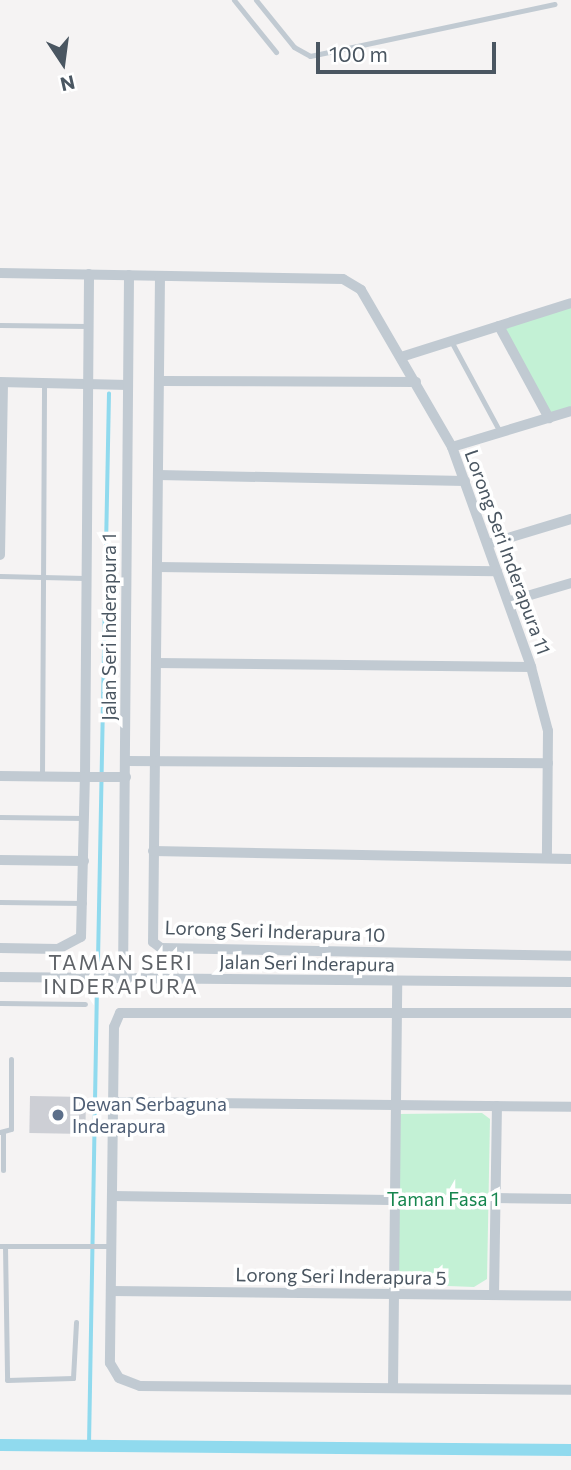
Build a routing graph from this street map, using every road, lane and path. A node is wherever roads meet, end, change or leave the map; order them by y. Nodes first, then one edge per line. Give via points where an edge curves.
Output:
1 (234, 0) edge
2 (256, 0) edge
3 (555, 4) dead end
4 (276, 52) dead end
5 (0, 273) edge
6 (89, 274) junction
7 (129, 275) junction
8 (160, 276) junction
9 (571, 303) edge
10 (0, 326) edge
11 (88, 326) junction
12 (499, 326) junction
13 (451, 341) junction
14 (401, 357) junction
15 (160, 381) junction
16 (416, 382) junction
17 (1, 383) edge
18 (44, 383) junction
19 (88, 384) junction
20 (128, 385) junction
21 (571, 411) edge
22 (549, 418) junction
23 (500, 432) junction
24 (452, 447) junction
25 (159, 475) junction
26 (464, 481) junction
27 (571, 519) edge
28 (488, 544) junction
29 (0, 555) edge
30 (157, 568) junction
31 (498, 571) junction
32 (0, 576) edge
33 (43, 577) junction
34 (85, 578) junction
35 (571, 583) edge
36 (510, 601) junction
37 (156, 663) junction
38 (531, 667) junction
39 (126, 761) junction
40 (155, 761) junction
41 (548, 763) junction
42 (0, 775) edge
43 (42, 776) junction
44 (90, 777) junction
45 (126, 777) junction
46 (0, 817) edge
47 (85, 818) junction
48 (153, 851) junction
49 (547, 858) junction
50 (571, 859) edge
51 (0, 860) edge
52 (84, 861) junction
53 (0, 902) edge
54 (84, 903) junction
55 (0, 948) edge
56 (571, 956) edge
57 (0, 977) edge
58 (123, 979) junction
59 (397, 982) junction
60 (571, 982) edge
61 (0, 1003) edge
62 (85, 1004) dead end
63 (397, 1011) junction
64 (571, 1013) edge
65 (11, 1059) dead end
66 (113, 1102) junction
67 (393, 1103) junction
68 (497, 1106) junction
69 (571, 1107) edge
70 (1, 1133) edge
71 (3, 1170) dead end
72 (112, 1196) junction
73 (495, 1198) junction
74 (571, 1199) edge
75 (390, 1200) junction
76 (3, 1246) edge
77 (108, 1246) junction
78 (111, 1291) junction
79 (392, 1295) junction
80 (494, 1295) junction
81 (571, 1296) edge
82 (76, 1322) dead end
83 (393, 1388) junction
84 (571, 1390) edge

1 - 4 lane
2 - 3 lane via 294,47 310,56
5 - 6 street
6 - 7 street
6 - 11 street
7 - 8 street
7 - 20 street, Jalan Seri Inderapura 1
8 - 14 street, Lorong Seri Inderapura 11 via 354,283
8 - 15 street, Lorong Seri Inderapura 10
9 - 12 street
10 - 11 lane
11 - 19 street
12 - 13 street
12 - 22 street
13 - 14 street
13 - 23 lane
14 - 16 street, Lorong Seri Inderapura 11
15 - 16 street
15 - 25 street, Lorong Seri Inderapura 10
16 - 24 street, Lorong Seri Inderapura 11
17 - 18 street
17 - 29 street
18 - 19 street
18 - 33 lane
19 - 20 street
19 - 34 street
20 - 39 street, Jalan Seri Inderapura 1
21 - 22 street
22 - 23 street
23 - 24 street
24 - 26 street, Lorong Seri Inderapura 11
25 - 26 street
25 - 30 street, Lorong Seri Inderapura 10
26 - 28 street, Lorong Seri Inderapura 11
27 - 28 street
28 - 31 street, Lorong Seri Inderapura 11
30 - 31 street
30 - 37 street, Lorong Seri Inderapura 10
31 - 36 street, Lorong Seri Inderapura 11
32 - 33 lane
33 - 34 lane
33 - 43 lane
34 - 44 street
35 - 36 street
36 - 38 street, Lorong Seri Inderapura 11
37 - 38 street
37 - 40 street, Lorong Seri Inderapura 10
38 - 41 street, Lorong Seri Inderapura 11 via 546,717
39 - 40 street
39 - 45 street, Jalan Seri Inderapura 1
40 - 41 street
40 - 48 street, Lorong Seri Inderapura 10
41 - 49 street, Lorong Seri Inderapura 11
42 - 43 street
43 - 44 street
44 - 45 street
44 - 47 street
45 - 58 street, Jalan Seri Inderapura 1
46 - 47 lane
47 - 52 street
48 - 49 street
48 - 56 street, Lorong Seri Inderapura 10 via 152,938 161,948
49 - 50 street
51 - 52 street
52 - 54 street
53 - 54 lane
54 - 55 street via 81,937 67,947
57 - 58 street, Jalan Seri Inderapura
58 - 59 street, Jalan Seri Inderapura
59 - 60 street, Jalan Seri Inderapura
59 - 63 street
61 - 62 lane
63 - 64 street
63 - 66 street via 127,1010 114,1027
63 - 67 street
65 - 70 lane via 11,1129
66 - 67 street
66 - 72 street
67 - 68 street
67 - 75 street
68 - 69 street
68 - 73 street
70 - 71 lane
72 - 75 street
72 - 77 street
73 - 74 street
73 - 80 street
75 - 79 street
76 - 77 lane
76 - 82 lane via 7,1380 73,1378
77 - 78 street
78 - 79 street, Lorong Seri Inderapura 5
78 - 83 street via 110,1363 119,1378 140,1386
79 - 80 street, Lorong Seri Inderapura 5
79 - 83 street
80 - 81 street, Lorong Seri Inderapura 5
83 - 84 street

